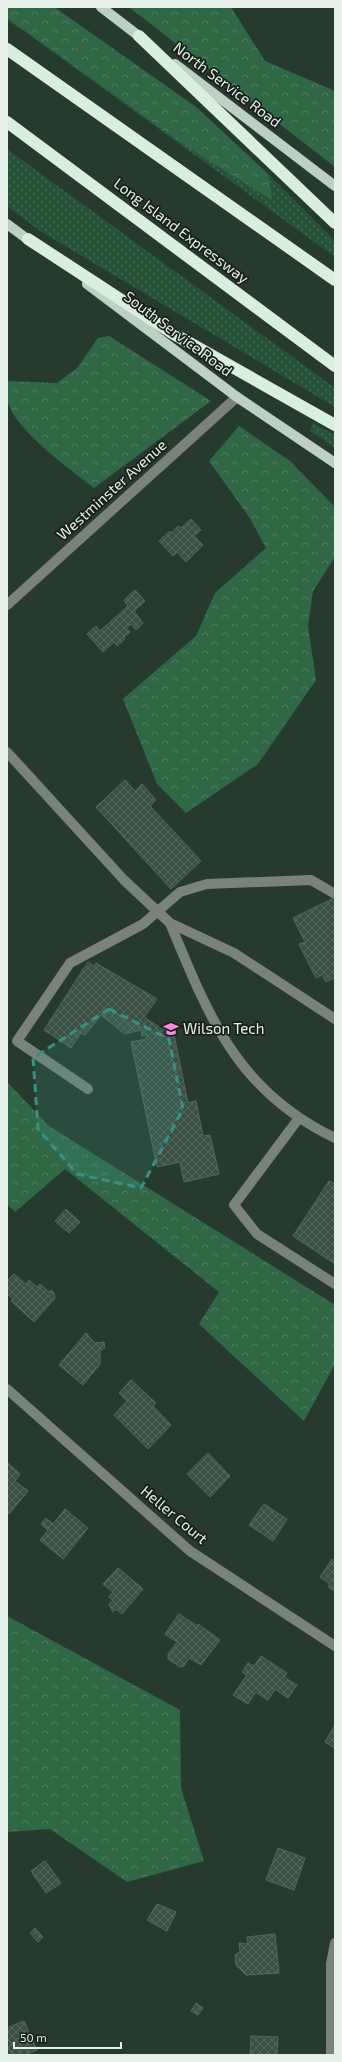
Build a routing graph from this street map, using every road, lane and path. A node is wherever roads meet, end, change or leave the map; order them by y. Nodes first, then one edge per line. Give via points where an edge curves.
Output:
1 (101, 7) edge
2 (139, 36) junction
3 (7, 49) edge
4 (7, 122) edge
5 (335, 186) edge
6 (335, 223) edge
7 (7, 224) edge
8 (28, 239) junction
9 (335, 280) edge
10 (335, 366) edge
11 (237, 397) junction
12 (335, 425) edge
13 (335, 462) edge
14 (9, 600) edge
15 (7, 752) edge
16 (335, 894) edge
17 (157, 910) junction
18 (170, 923) junction
19 (335, 1019) edge
20 (88, 1089) dead end
21 (300, 1118) junction
22 (335, 1138) edge
23 (335, 1284) edge
24 (7, 1389) edge
25 (335, 1646) edge
26 (335, 1944) edge
27 (331, 2055) edge

1 - 2 main road, North Service Road
2 - 5 main road, North Service Road
2 - 6 highway
3 - 9 highway
4 - 10 highway, Long Island Expressway
7 - 8 main road, South Service Road
8 - 11 main road, South Service Road
8 - 12 highway via 172,333
11 - 13 main road, South Service Road
11 - 14 street, Westminster Avenue
15 - 17 street via 124,880
16 - 17 street via 311,880 208,884 180,892
17 - 18 street
17 - 20 street via 143,924 70,963 17,1041
18 - 19 street via 234,953
18 - 21 street via 202,1000 230,1050 247,1072 278,1103
21 - 22 street
21 - 23 street via 234,1205 257,1234
24 - 25 street, Heller Court via 190,1551
26 - 27 street via 331,1964

